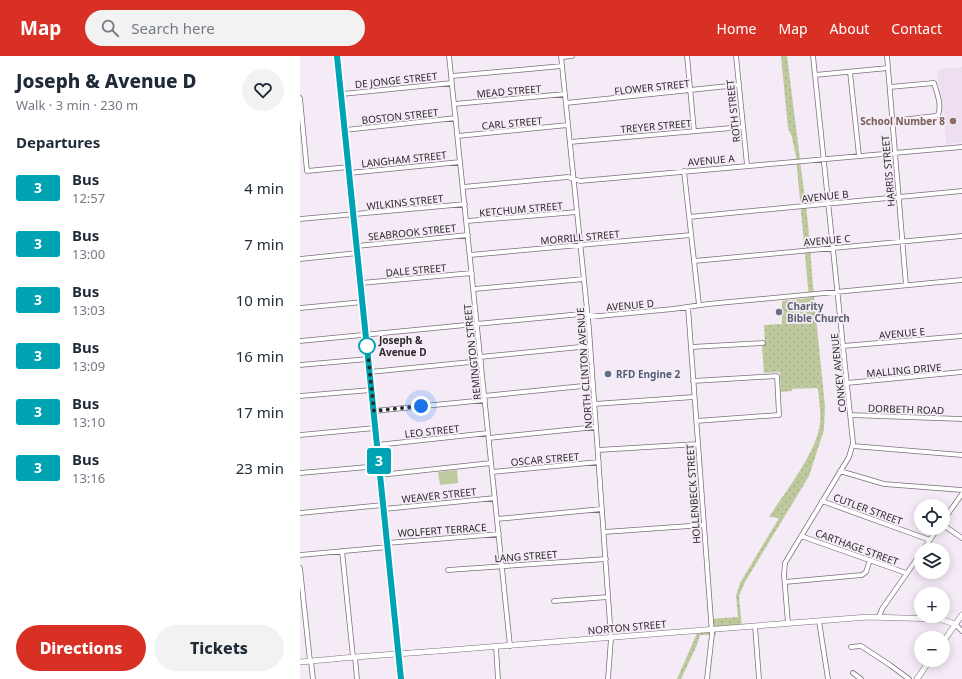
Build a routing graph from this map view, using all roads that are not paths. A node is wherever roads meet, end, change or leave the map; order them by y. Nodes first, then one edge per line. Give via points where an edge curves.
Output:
1 (337, 56) edge
2 (449, 56) edge
3 (562, 56) edge
4 (572, 56) edge
5 (687, 56) edge
6 (736, 56) edge
7 (812, 56) edge
8 (887, 56) edge
9 (562, 66) junction
10 (888, 68) junction
11 (850, 72) junction
12 (814, 75) junction
13 (452, 76) junction
14 (452, 83) junction
15 (738, 85) junction
16 (890, 87) junction
17 (690, 91) junction
18 (342, 94) junction
19 (565, 94) junction
20 (300, 98) edge
21 (566, 103) junction
22 (454, 104) junction
23 (456, 118) junction
24 (892, 120) junction
25 (568, 125) junction
26 (743, 127) junction
27 (345, 130) junction
28 (694, 131) junction
29 (458, 136) junction
30 (570, 142) junction
31 (962, 147) edge
32 (895, 153) junction
33 (859, 156) junction
34 (823, 159) junction
35 (460, 162) junction
36 (747, 165) junction
37 (349, 170) junction
38 (684, 171) junction
39 (574, 179) junction
40 (463, 187) junction
41 (962, 191) edge
42 (898, 197) junction
43 (465, 204) junction
44 (828, 204) junction
45 (577, 212) junction
46 (354, 215) junction
47 (689, 217) junction
48 (300, 219) edge
49 (466, 221) junction
50 (468, 235) junction
51 (691, 235) junction
52 (962, 236) edge
53 (902, 241) junction
54 (581, 245) junction
55 (357, 246) junction
56 (833, 248) junction
57 (358, 254) junction
58 (470, 255) junction
59 (300, 258) edge
60 (694, 261) junction
61 (472, 273) junction
62 (584, 279) junction
63 (962, 280) edge
64 (361, 283) junction
65 (906, 285) junction
66 (474, 289) junction
67 (837, 291) junction
68 (363, 302) junction
69 (699, 305) junction
70 (688, 307) junction
71 (300, 308) edge
72 (588, 315) junction
73 (477, 325) junction
74 (366, 335) junction
75 (962, 336) edge
76 (300, 341) edge
77 (763, 343) dead end
78 (590, 346) junction
79 (843, 346) junction
80 (691, 347) junction
81 (368, 359) junction
82 (481, 359) junction
83 (300, 365) edge
84 (370, 372) junction
85 (962, 372) edge
86 (693, 381) junction
87 (847, 383) junction
88 (593, 385) junction
89 (372, 390) junction
90 (300, 396) edge
91 (694, 397) junction
92 (485, 398) junction
93 (594, 404) junction
94 (374, 411) junction
95 (850, 415) junction
96 (962, 419) edge
97 (696, 421) junction
98 (596, 427) junction
99 (375, 428) junction
100 (300, 435) edge
101 (489, 435) junction
102 (698, 444) junction
103 (377, 445) junction
104 (853, 446) junction
105 (598, 450) junction
106 (962, 455) edge
107 (599, 462) junction
108 (492, 463) junction
109 (379, 466) junction
110 (840, 471) junction
111 (492, 472) junction
112 (300, 473) edge
113 (380, 474) junction
114 (962, 490) edge
115 (962, 494) edge
116 (495, 498) junction
117 (822, 501) junction
118 (384, 507) junction
119 (602, 509) junction
120 (950, 511) edge
121 (300, 513) edge
122 (497, 519) junction
123 (704, 525) junction
124 (950, 530) edge
125 (604, 532) junction
126 (499, 534) junction
127 (933, 535) edge
128 (801, 536) junction
129 (962, 538) edge
130 (930, 540) junction
131 (928, 543) edge
132 (387, 545) junction
133 (342, 551) junction
134 (300, 555) edge
135 (606, 558) junction
136 (870, 560) junction
137 (914, 562) edge
138 (502, 566) junction
139 (300, 568) edge
140 (448, 570) dead end
141 (906, 573) junction
142 (785, 582) junction
143 (608, 597) junction
144 (554, 601) dead end
145 (962, 615) edge
146 (879, 616) junction
147 (819, 621) junction
148 (788, 623) junction
149 (955, 624) junction
150 (754, 626) junction
151 (711, 630) junction
152 (962, 631) edge
153 (950, 632) edge
154 (611, 638) junction
155 (510, 646) junction
156 (496, 647) junction
157 (851, 647) dead end
158 (398, 654) junction
159 (354, 657) junction
160 (311, 661) junction
161 (300, 662) edge
162 (925, 667) edge
163 (853, 674) dead end
164 (313, 679) edge
165 (357, 679) edge
166 (401, 679) edge
167 (498, 679) edge
168 (608, 679) edge
169 (707, 679) edge
170 (759, 679) edge
171 (828, 679) edge
172 (861, 679) edge
173 (909, 679) edge
174 (917, 679) edge

1 - 18 main road
2 - 13 street, REMINGTON STREET
3 - 4 street
3 - 9 street, NORTH CLINTON AVENUE
5 - 17 street
6 - 15 street, ROTH STREET
7 - 12 street, CONKEY AVENUE
8 - 10 street, HARRIS STREET
9 - 13 street
9 - 19 street, NORTH CLINTON AVENUE
10 - 11 street
10 - 16 street, HARRIS STREET
11 - 12 street
11 - 33 street
12 - 34 street, CONKEY AVENUE
13 - 14 street, REMINGTON STREET
14 - 18 street, DE JONGE STREET
14 - 22 street, REMINGTON STREET
15 - 17 street, FLOWER STREET
15 - 26 street, ROTH STREET
16 - 24 street, HARRIS STREET
16 - 24 street via 934,83 940,112 937,116
17 - 21 street, FLOWER STREET
17 - 28 street
18 - 27 main road
19 - 21 street, NORTH CLINTON AVENUE
19 - 22 street, MEAD STREET
20 - 37 street, LANGHAM STREET via 307,171
21 - 25 street, NORTH CLINTON AVENUE
22 - 23 street, REMINGTON STREET
23 - 27 street, BOSTON STREET
23 - 29 street, REMINGTON STREET
24 - 32 street, HARRIS STREET
25 - 29 street, CARL STREET
25 - 30 street, NORTH CLINTON AVENUE
26 - 28 street, TREYER STREET
26 - 36 street, ROTH STREET
27 - 37 main road
28 - 30 street, TREYER STREET
29 - 35 street, REMINGTON STREET
30 - 39 street, NORTH CLINTON AVENUE
31 - 32 street, AVENUE A
32 - 33 street, AVENUE A
32 - 42 street, HARRIS STREET
33 - 34 street, AVENUE A
34 - 36 street, AVENUE A
34 - 44 street, CONKEY AVENUE
35 - 37 street, LANGHAM STREET
35 - 40 street, REMINGTON STREET
36 - 38 street, AVENUE A
37 - 46 main road
38 - 39 street, AVENUE A
38 - 47 street
39 - 40 street, AVENUE A
39 - 45 street, NORTH CLINTON AVENUE
40 - 43 street, REMINGTON STREET
41 - 42 street, AVENUE B
42 - 44 street, AVENUE B
42 - 53 street, HARRIS STREET
43 - 46 street, WILKINS STREET
43 - 49 street, REMINGTON STREET
44 - 47 street, AVENUE B
44 - 56 street, CONKEY AVENUE
45 - 49 street, KETCHUM STREET
45 - 54 street, NORTH CLINTON AVENUE
46 - 48 street, WILKINS STREET
46 - 55 main road
47 - 51 street
49 - 50 street, REMINGTON STREET
50 - 55 street, SEABROOK STREET
50 - 58 street, REMINGTON STREET
51 - 54 street, MORRILL STREET
51 - 60 street
52 - 53 street, AVENUE C
53 - 56 street, AVENUE C
53 - 65 street, HARRIS STREET
54 - 58 street, MORRILL STREET
54 - 62 street, NORTH CLINTON AVENUE
55 - 57 main road
56 - 60 street, AVENUE C
56 - 67 street, CONKEY AVENUE
57 - 59 street
57 - 64 main road
58 - 61 street, REMINGTON STREET
60 - 69 street
61 - 64 street, DALE STREET
61 - 66 street, REMINGTON STREET
62 - 66 street
62 - 72 street, NORTH CLINTON AVENUE
63 - 65 street, AVENUE D
64 - 68 main road
65 - 67 street, AVENUE D
66 - 73 street, REMINGTON STREET
67 - 69 street, AVENUE D
67 - 79 street, CONKEY AVENUE
68 - 71 street
68 - 74 main road
69 - 70 street, AVENUE D
70 - 72 street, AVENUE D
70 - 80 street, HOLLENBECK STREET
72 - 73 street, AVENUE D
72 - 78 street, NORTH CLINTON AVENUE
73 - 74 street, AVENUE D
73 - 82 street, REMINGTON STREET
74 - 76 street, AVENUE D
74 - 81 main road
75 - 79 street, AVENUE E
77 - 80 street
78 - 82 street
78 - 88 street, NORTH CLINTON AVENUE
79 - 87 street, CONKEY AVENUE
80 - 86 street, HOLLENBECK STREET
81 - 83 street
81 - 84 main road
82 - 84 street
82 - 92 street, REMINGTON STREET
84 - 89 main road
85 - 87 street, MALLING DRIVE
86 - 91 street, HOLLENBECK STREET
86 - 97 street via 777,376 779,415
87 - 95 street, CONKEY AVENUE
88 - 92 street
88 - 93 street, NORTH CLINTON AVENUE
89 - 90 street
89 - 94 main road
91 - 93 street
91 - 97 street, HOLLENBECK STREET
92 - 94 street
92 - 101 street, REMINGTON STREET
93 - 98 street, NORTH CLINTON AVENUE
94 - 99 main road
95 - 96 street, DORBETH ROAD
95 - 104 street, CONKEY AVENUE
97 - 102 street, HOLLENBECK STREET
98 - 101 street, LEO STREET
98 - 105 street, NORTH CLINTON AVENUE
99 - 100 street
99 - 103 main road
101 - 103 street, LEO STREET
101 - 108 street, REMINGTON STREET
102 - 105 street
102 - 123 street, HOLLENBECK STREET
103 - 109 main road
104 - 106 street
104 - 110 street
105 - 107 street, NORTH CLINTON AVENUE
107 - 111 street, OSCAR STREET
107 - 119 street, NORTH CLINTON AVENUE
108 - 111 street, REMINGTON STREET
108 - 113 street
109 - 112 street
109 - 113 main road
110 - 114 street via 884,484
110 - 117 street
111 - 116 street, REMINGTON STREET
113 - 118 main road
115 - 120 street
116 - 118 street, WEAVER STREET
116 - 122 street, REMINGTON STREET
117 - 128 street
117 - 130 street, CUTLER STREET
118 - 121 street, WEAVER STREET
118 - 132 main road
119 - 122 street
119 - 125 street, NORTH CLINTON AVENUE
122 - 126 street, REMINGTON STREET
123 - 125 street
123 - 151 street, HOLLENBECK STREET
124 - 129 street
125 - 135 street, NORTH CLINTON AVENUE
126 - 132 street, WOLFERT TERRACE
126 - 138 street, REMINGTON STREET
127 - 130 street
128 - 136 street, CARTHAGE STREET
128 - 142 street via 786,561
130 - 131 street
132 - 133 street, WOLFERT TERRACE
132 - 158 main road
133 - 134 street, WOLFERT TERRACE
133 - 159 street
135 - 138 street, LANG STREET
135 - 143 street, NORTH CLINTON AVENUE
136 - 141 street, CARTHAGE STREET
136 - 142 street via 862,575
137 - 141 street
138 - 140 street, LANG STREET
138 - 155 street, REMINGTON STREET
139 - 160 street
141 - 146 street
142 - 148 street
143 - 144 street
143 - 154 street, NORTH CLINTON AVENUE
145 - 149 main road
146 - 147 main road, NORTON STREET
146 - 149 main road, NORTON STREET via 939,619
147 - 148 main road, NORTON STREET
147 - 171 street
148 - 150 main road, NORTON STREET
149 - 152 street
149 - 153 main road
150 - 151 main road, NORTON STREET
150 - 170 street
151 - 154 main road, NORTON STREET
151 - 169 street, HOLLENBECK STREET
154 - 155 main road, NORTON STREET
154 - 168 street, NORTH CLINTON AVENUE
155 - 156 main road, NORTON STREET
156 - 158 main road, NORTON STREET
156 - 167 street
157 - 173 street via 861,646
158 - 159 main road, NORTON STREET
158 - 166 main road
159 - 160 main road, NORTON STREET
159 - 165 street
160 - 161 main road, NORTON STREET
160 - 164 street
162 - 174 main road
163 - 172 street

